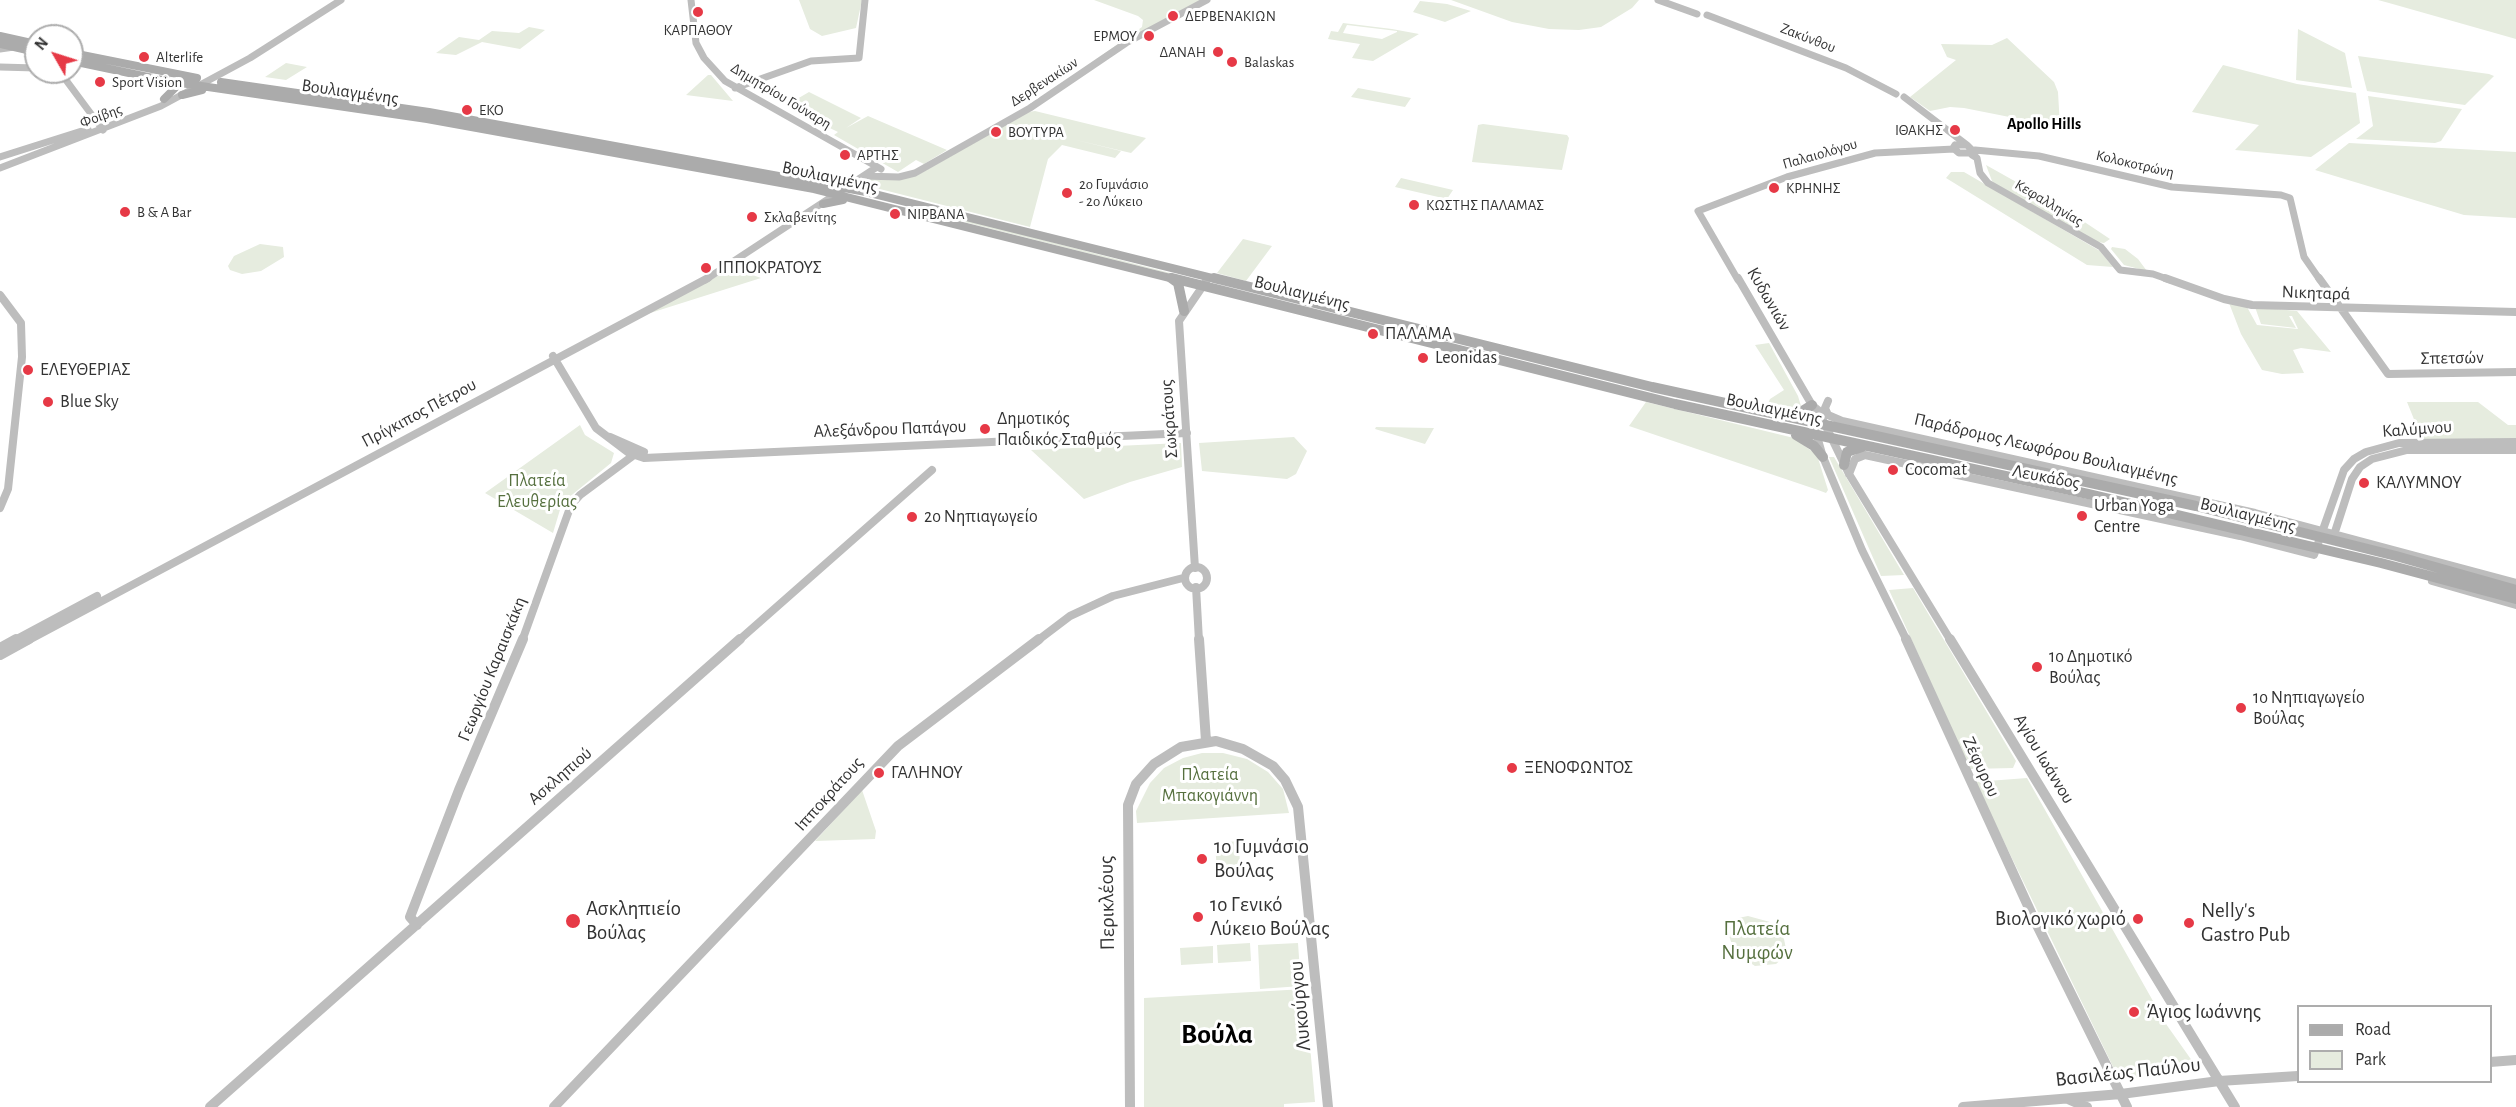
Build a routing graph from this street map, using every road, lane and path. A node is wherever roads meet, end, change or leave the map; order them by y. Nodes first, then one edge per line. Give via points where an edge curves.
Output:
1 (341, 0) edge
2 (691, 0) edge
3 (865, 0) edge
4 (1207, 0) edge
5 (1658, 0) edge
6 (1666, 0) edge
7 (1702, 14) junction
8 (0, 36) edge
9 (24, 41) edge
10 (0, 44) edge
11 (14, 47) junction
12 (0, 49) edge
13 (24, 49) edge
14 (84, 55) edge
15 (831, 60) junction
16 (84, 64) edge
17 (0, 67) edge
18 (24, 68) edge
19 (167, 81) junction
20 (199, 82) junction
21 (69, 84) edge
22 (214, 88) junction
23 (735, 88) junction
24 (746, 93) junction
25 (182, 94) junction
26 (1899, 96) junction
27 (164, 99) junction
28 (102, 128) junction
29 (1967, 145) junction
30 (1956, 147) junction
31 (1973, 152) junction
32 (695, 154) dead end
33 (0, 157) edge
34 (874, 165) junction
35 (740, 167) junction
36 (0, 168) edge
37 (893, 176) junction
38 (860, 178) junction
39 (837, 190) junction
40 (866, 192) junction
41 (857, 200) junction
42 (823, 204) junction
43 (1698, 211) joint
44 (2120, 270) joint
45 (1168, 277) junction
46 (1206, 282) junction
47 (0, 295) edge
48 (2342, 309) junction
49 (1184, 311) junction
50 (2516, 312) edge
51 (553, 357) junction
52 (2516, 372) edge
53 (1828, 400) dead end
54 (1812, 405) junction
55 (1762, 413) junction
56 (1815, 424) junction
57 (1771, 426) junction
58 (1826, 427) junction
59 (1186, 434) junction
60 (1818, 436) junction
61 (610, 437) junction
62 (1835, 439) junction
63 (2516, 442) edge
64 (620, 447) junction
65 (1853, 448) junction
66 (1883, 450) junction
67 (2516, 450) edge
68 (637, 453) junction
69 (1865, 455) junction
70 (1823, 457) junction
71 (615, 469) junction
72 (932, 470) dead end
73 (1847, 470) junction
74 (2056, 481) junction
75 (2087, 488) junction
76 (0, 508) edge
77 (2328, 536) junction
78 (2315, 548) junction
79 (2381, 563) junction
80 (1195, 568) junction
81 (1183, 578) junction
82 (2516, 583) edge
83 (1196, 587) junction
84 (2516, 590) edge
85 (2516, 599) edge
86 (2516, 605) edge
87 (0, 648) edge
88 (0, 655) edge
89 (1206, 741) junction
90 (417, 925) junction
91 (2516, 1060) edge
92 (2492, 1062) edge
93 (2297, 1076) edge
94 (2219, 1081) junction
95 (2121, 1094) junction
96 (2068, 1099) junction
97 (210, 1107) edge
98 (554, 1107) edge
99 (1130, 1107) edge
100 (1328, 1107) edge
101 (1963, 1107) edge
102 (2087, 1107) edge
103 (2127, 1107) edge
104 (2235, 1107) edge

1 - 20 street
2 - 23 street, Δημητρίου Γούναρη via 696,43 714,70
3 - 15 street via 859,58
4 - 37 street, Δερβενακίων via 1126,43 1011,120 915,174
5 - 7 street, Ζακύνθου
6 - 7 street, Ζακύνθου
7 - 26 street, Ζακύνθου via 1839,67
8 - 9 main road
10 - 11 main road
11 - 12 street
11 - 13 main road
14 - 20 main road, Βουλιαγμένης
15 - 23 street via 811,61
15 - 24 street
16 - 19 main road, Βουλιαγμένης
17 - 18 street
19 - 20 main road, Βουλιαγμένης
19 - 27 main road via 175,88
20 - 22 main road, Βουλιαγμένης
20 - 25 street, Φοίβης
20 - 27 street
20 - 35 main road, Βουλιαγμένης via 477,118
21 - 28 street
22 - 25 main road
22 - 39 main road, Βουλιαγμένης via 427,119
23 - 24 street, Δημητρίου Γούναρη
24 - 34 street, Δημητρίου Γούναρη
25 - 28 street, Φοίβης via 148,112
26 - 29 street, Ζακύνθου via 1931,115
26 - 30 street, Ζακύνθου via 1952,135
27 - 28 street
28 - 33 street
28 - 36 street, Φοίβης
29 - 30 street
29 - 31 street, Ζακύνθου
30 - 31 street via 1962,155
30 - 43 street, Παλαιολόγου via 1875,153 1787,177
31 - 44 street, Κεφαλληνίας via 1988,183 2101,247
31 - 48 street, Κολοκοτρώνη via 2039,156 2172,187 2290,198 2300,248
32 - 35 main road
34 - 37 street
34 - 38 street
34 - 39 street
35 - 39 main road, Βουλιαγμένης
37 - 38 street, Δερβενακίων
38 - 39 street
38 - 40 main road via 858,184
39 - 40 main road, Βουλιαγμένης
39 - 41 main road, Βουλιαγμένης
39 - 42 street, Πρίγκιπος Πέτρου
39 - 51 street, Πρίγκιπος Πέτρου via 722,265
40 - 46 main road, Βουλιαγμένης
41 - 42 main road
41 - 45 main road, Βουλιαγμένης
42 - 51 street, Πρίγκιπος Πέτρου via 718,273
43 - 54 street, Κυδωνιών
44 - 48 street, Νικηταρά via 2153,274 2252,305
45 - 46 main road, Βουλιαγμένης
45 - 49 main road via 1178,283
46 - 49 street, Σωκράτους
46 - 55 main road, Βουλιαγμένης
46 - 57 main road, Βουλιαγμένης via 1592,384
47 - 76 street via 21,323 22,357 8,489
48 - 50 street, Νικηταρά
48 - 52 street, Σπετσών via 2388,374
49 - 59 street, Σωκράτους via 1179,321
51 - 61 street via 593,425
51 - 87 street, Πρίγκιπος Πέτρου
51 - 88 street, Πρίγκιπος Πέτρου
53 - 77 street, Παράδρομος Λεωφόρου Βουλιαγμένης via 1828,415 1842,421 2092,476
54 - 55 main road via 1796,415
54 - 56 street, Κυδωνιών
54 - 58 street, Κυδωνιών
55 - 56 main road, Βουλιαγμένης
56 - 58 main road, Βουλιαγμένης
56 - 60 street, Κυδωνιών
57 - 60 main road, Βουλιαγμένης
57 - 70 main road via 1804,439
58 - 62 street, Αγίου Ιωάννου
58 - 74 main road, Βουλιαγμένης
59 - 68 street, Αλεξάνδρου Παπάγου via 651,458
59 - 80 street, Σωκράτους
60 - 62 main road, Βουλιαγμένης
60 - 70 street, Ζέφυρου
61 - 64 street
61 - 68 street via 622,440
62 - 65 street, Λευκάδος
62 - 66 main road, Βουλιαγμένης
62 - 73 street, Αγίου Ιωάννου
63 - 77 street, Καλύμνου via 2399,443 2368,451 2344,470
64 - 68 street
64 - 71 street via 622,453
65 - 66 main road
65 - 69 street, Λευκάδος
65 - 73 main road via 1847,452
66 - 74 main road, Βουλιαγμένης
67 - 77 street, Καλύμνου via 2407,450 2372,459 2360,466 2352,479
68 - 71 street, Γεωργίου Καραισκάκη
69 - 73 street via 1855,459
69 - 78 street, Λευκάδος via 2314,555
70 - 95 street, Ζέφυρου via 1971,784
71 - 90 street, Γεωργίου Καραισκάκη via 571,505 518,655 459,790 410,917
72 - 90 street, Ασκληπιού
73 - 94 street, Αγίου Ιωάννου
74 - 75 main road, Βουλιαγμένης
75 - 77 main road, Βουλιαγμένης
75 - 78 main road, Βουλιαγμένης
77 - 78 street
77 - 82 street, Παράδρομος Λεωφόρου Βουλιαγμένης
77 - 84 main road, Βουλιαγμένης
78 - 79 main road, Βουλιαγμένης
79 - 85 main road, Βουλιαγμένης
79 - 86 street
80 - 81 street via 1185,572
80 - 83 street, Σωκράτους via 1209,576 1206,584
81 - 83 street via 1185,584
81 - 98 street, Ιπποκράτους via 1113,596 1070,616 898,746
83 - 89 street, Σωκράτους
89 - 99 street, Περικλέους via 1181,747 1154,764 1136,784 1128,805
89 - 100 street, Λυκούργου via 1237,746 1266,760 1285,780 1298,807
90 - 97 street, Ασκληπιού
91 - 92 street
93 - 94 street, Βασιλέως Παύλου
94 - 95 street, Βασιλέως Παύλου
94 - 104 street, Αγίου Ιωάννου
95 - 96 street, Βασιλέως Παύλου
95 - 103 street, Ζέφυρου
96 - 101 street, Βασιλέως Παύλου
96 - 102 street

